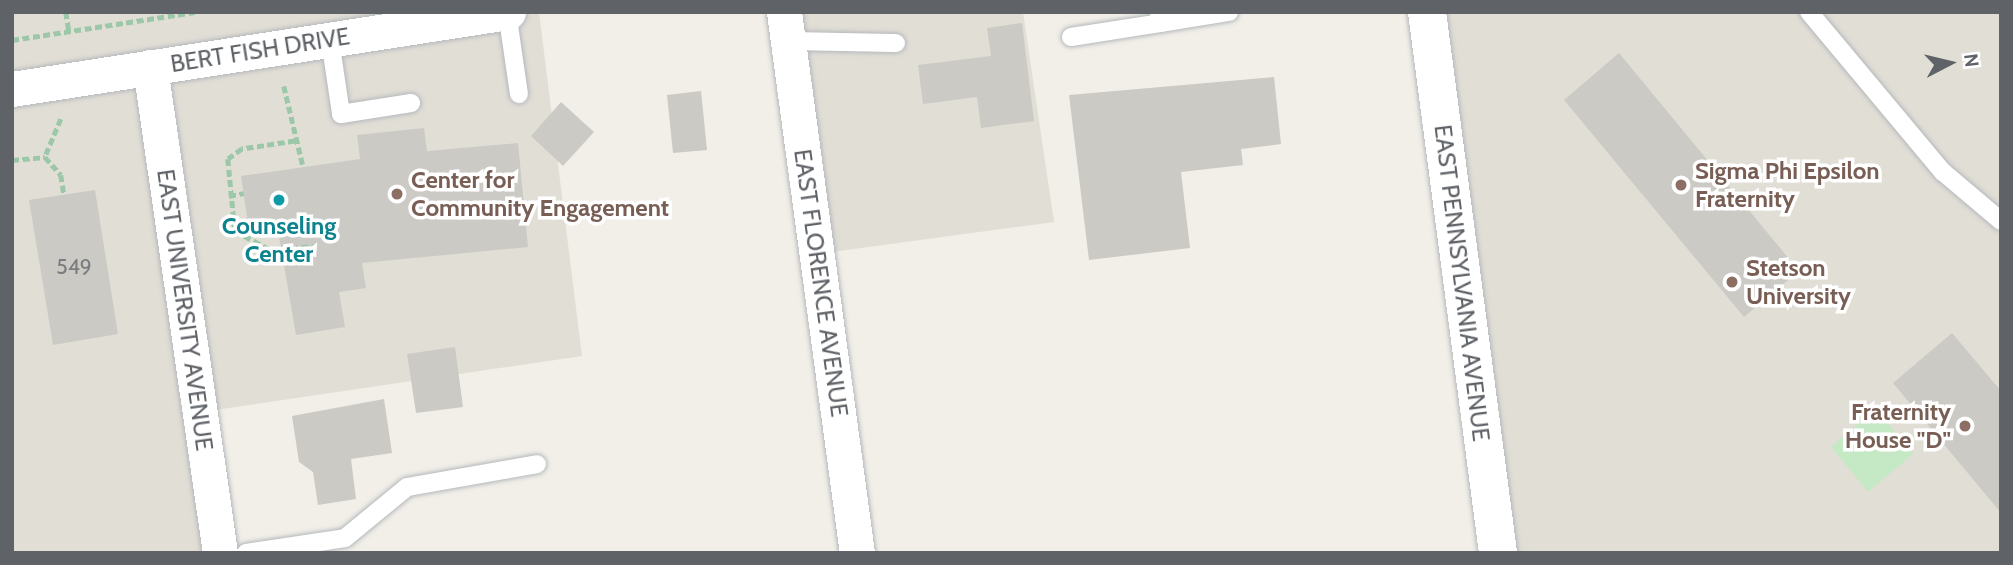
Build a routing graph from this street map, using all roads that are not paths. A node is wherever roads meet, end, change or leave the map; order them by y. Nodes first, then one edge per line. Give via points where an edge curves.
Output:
1 (507, 12) edge
2 (1229, 12) edge
3 (1427, 12) edge
4 (1810, 12) edge
5 (1159, 17) edge
6 (786, 27) edge
7 (1070, 37) dead end
8 (330, 40) junction
9 (896, 43) dead end
10 (150, 67) junction
11 (12, 89) edge
12 (519, 94) dead end
13 (411, 103) dead end
14 (2001, 221) edge
15 (537, 464) dead end
16 (220, 553) edge
17 (246, 553) edge
18 (857, 553) edge
19 (1498, 553) edge

1 - 8 street, BERT FISH DRIVE
1 - 12 lane
2 - 5 lane
3 - 19 street, EAST PENNSYLVANIA AVENUE
4 - 14 lane via 1943,172
5 - 7 lane
6 - 9 lane
6 - 18 street, EAST FLORENCE AVENUE
8 - 10 street, BERT FISH DRIVE
8 - 13 lane via 341,114
10 - 11 street, BERT FISH DRIVE
10 - 16 street, EAST UNIVERSITY AVENUE
15 - 17 lane via 407,487 345,538

